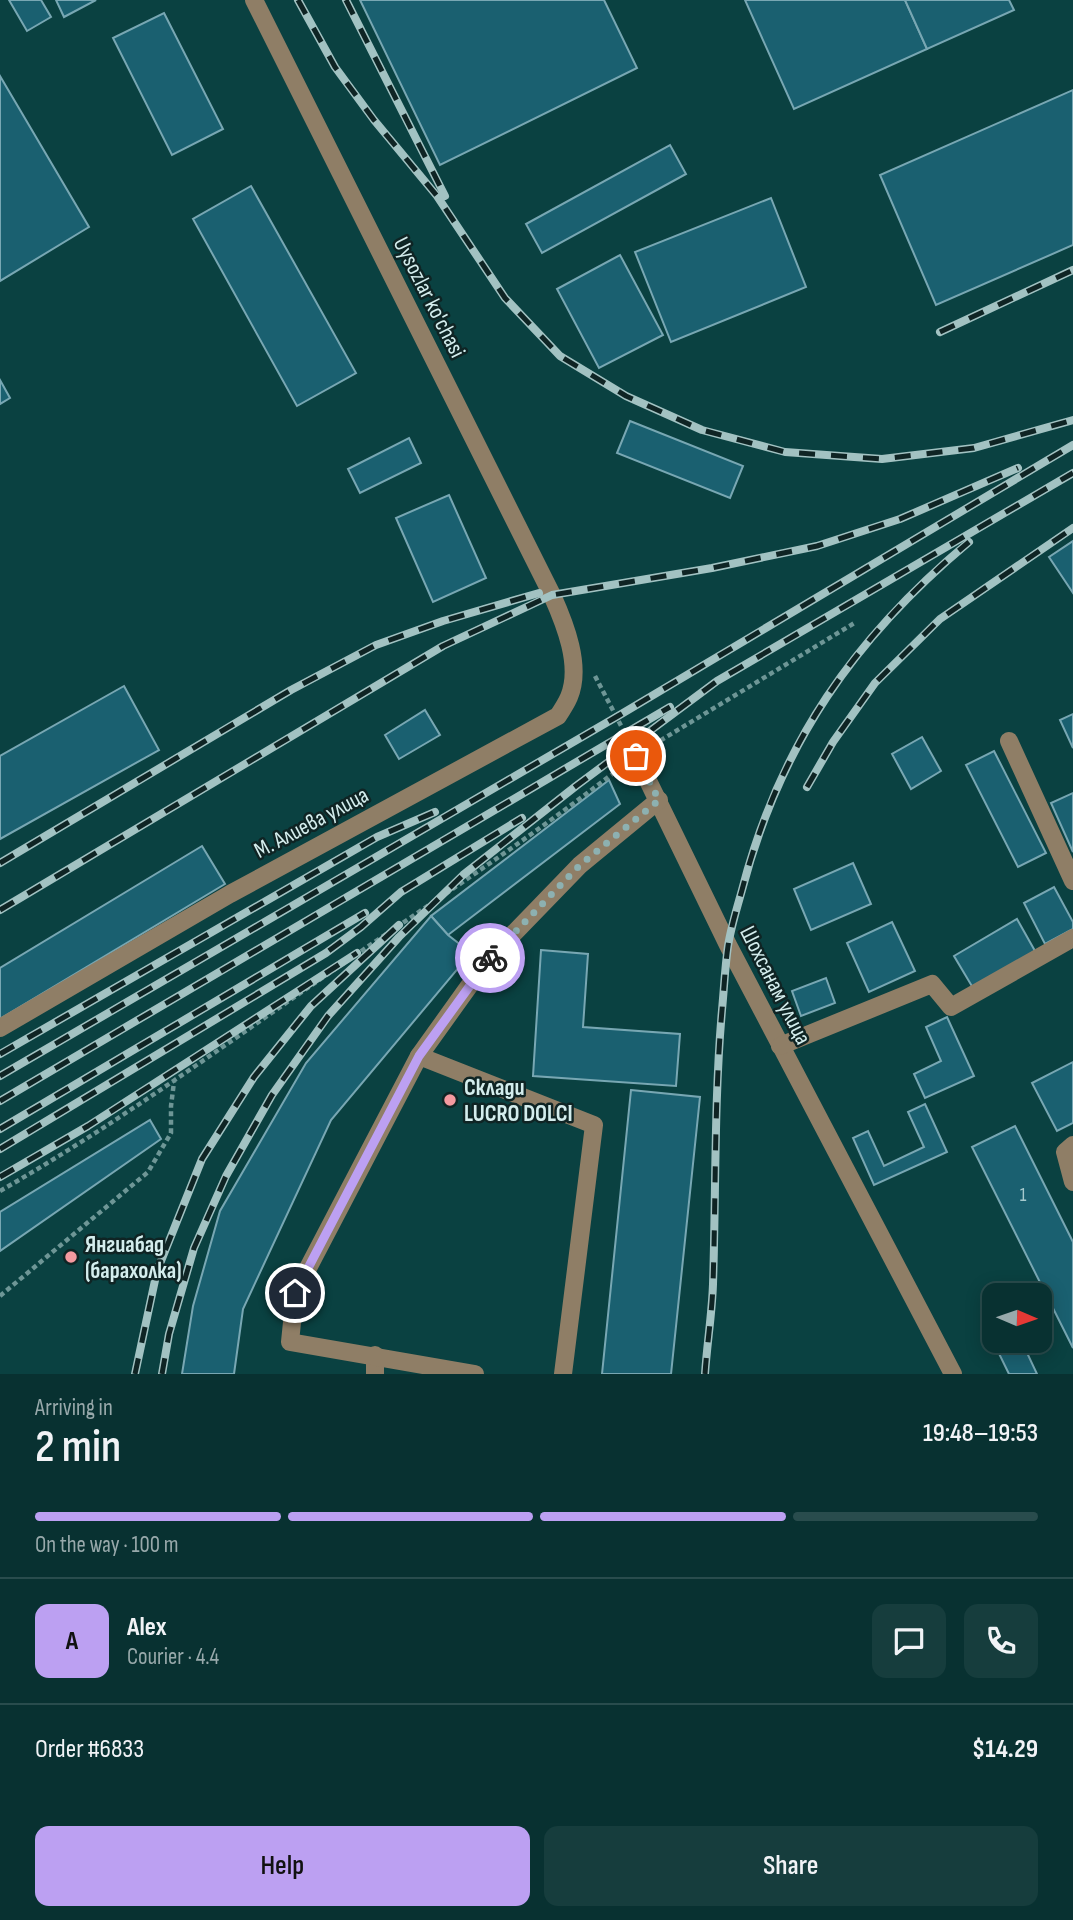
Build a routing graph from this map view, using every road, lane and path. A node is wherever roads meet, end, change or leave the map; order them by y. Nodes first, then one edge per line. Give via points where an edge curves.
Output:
1 (254, 0) edge
2 (562, 616) joint
3 (856, 622) dead end
4 (593, 672) dead end
5 (1009, 741) dead end
6 (636, 756) junction
7 (659, 800) junction
8 (1073, 881) edge
9 (1073, 938) edge
10 (0, 1028) edge
11 (780, 1046) junction
12 (419, 1056) junction
13 (174, 1081) junction
14 (1073, 1145) edge
15 (1073, 1182) edge
16 (0, 1191) edge
17 (0, 1296) edge
18 (375, 1355) junction
19 (375, 1374) edge
20 (475, 1374) edge
21 (563, 1374) edge
22 (953, 1374) edge

1 - 2 street, Uysozlar ko'chasi
2 - 10 street, М. Алиева улица via 573,673 570,695 558,716 230,894
3 - 6 path
4 - 6 path
5 - 8 street
6 - 7 street, Шохсанам улица
6 - 13 path via 553,821
7 - 11 street, Шохсанам улица
7 - 12 street via 580,865 487,961
9 - 11 street via 951,1007 932,984
11 - 22 street, Шохсанам улица
12 - 18 street via 295,1293 290,1342
12 - 21 street via 594,1125
13 - 16 path via 72,1150
13 - 17 path via 171,1133 148,1172
14 - 15 street via 1065,1152
18 - 19 street
18 - 20 street

